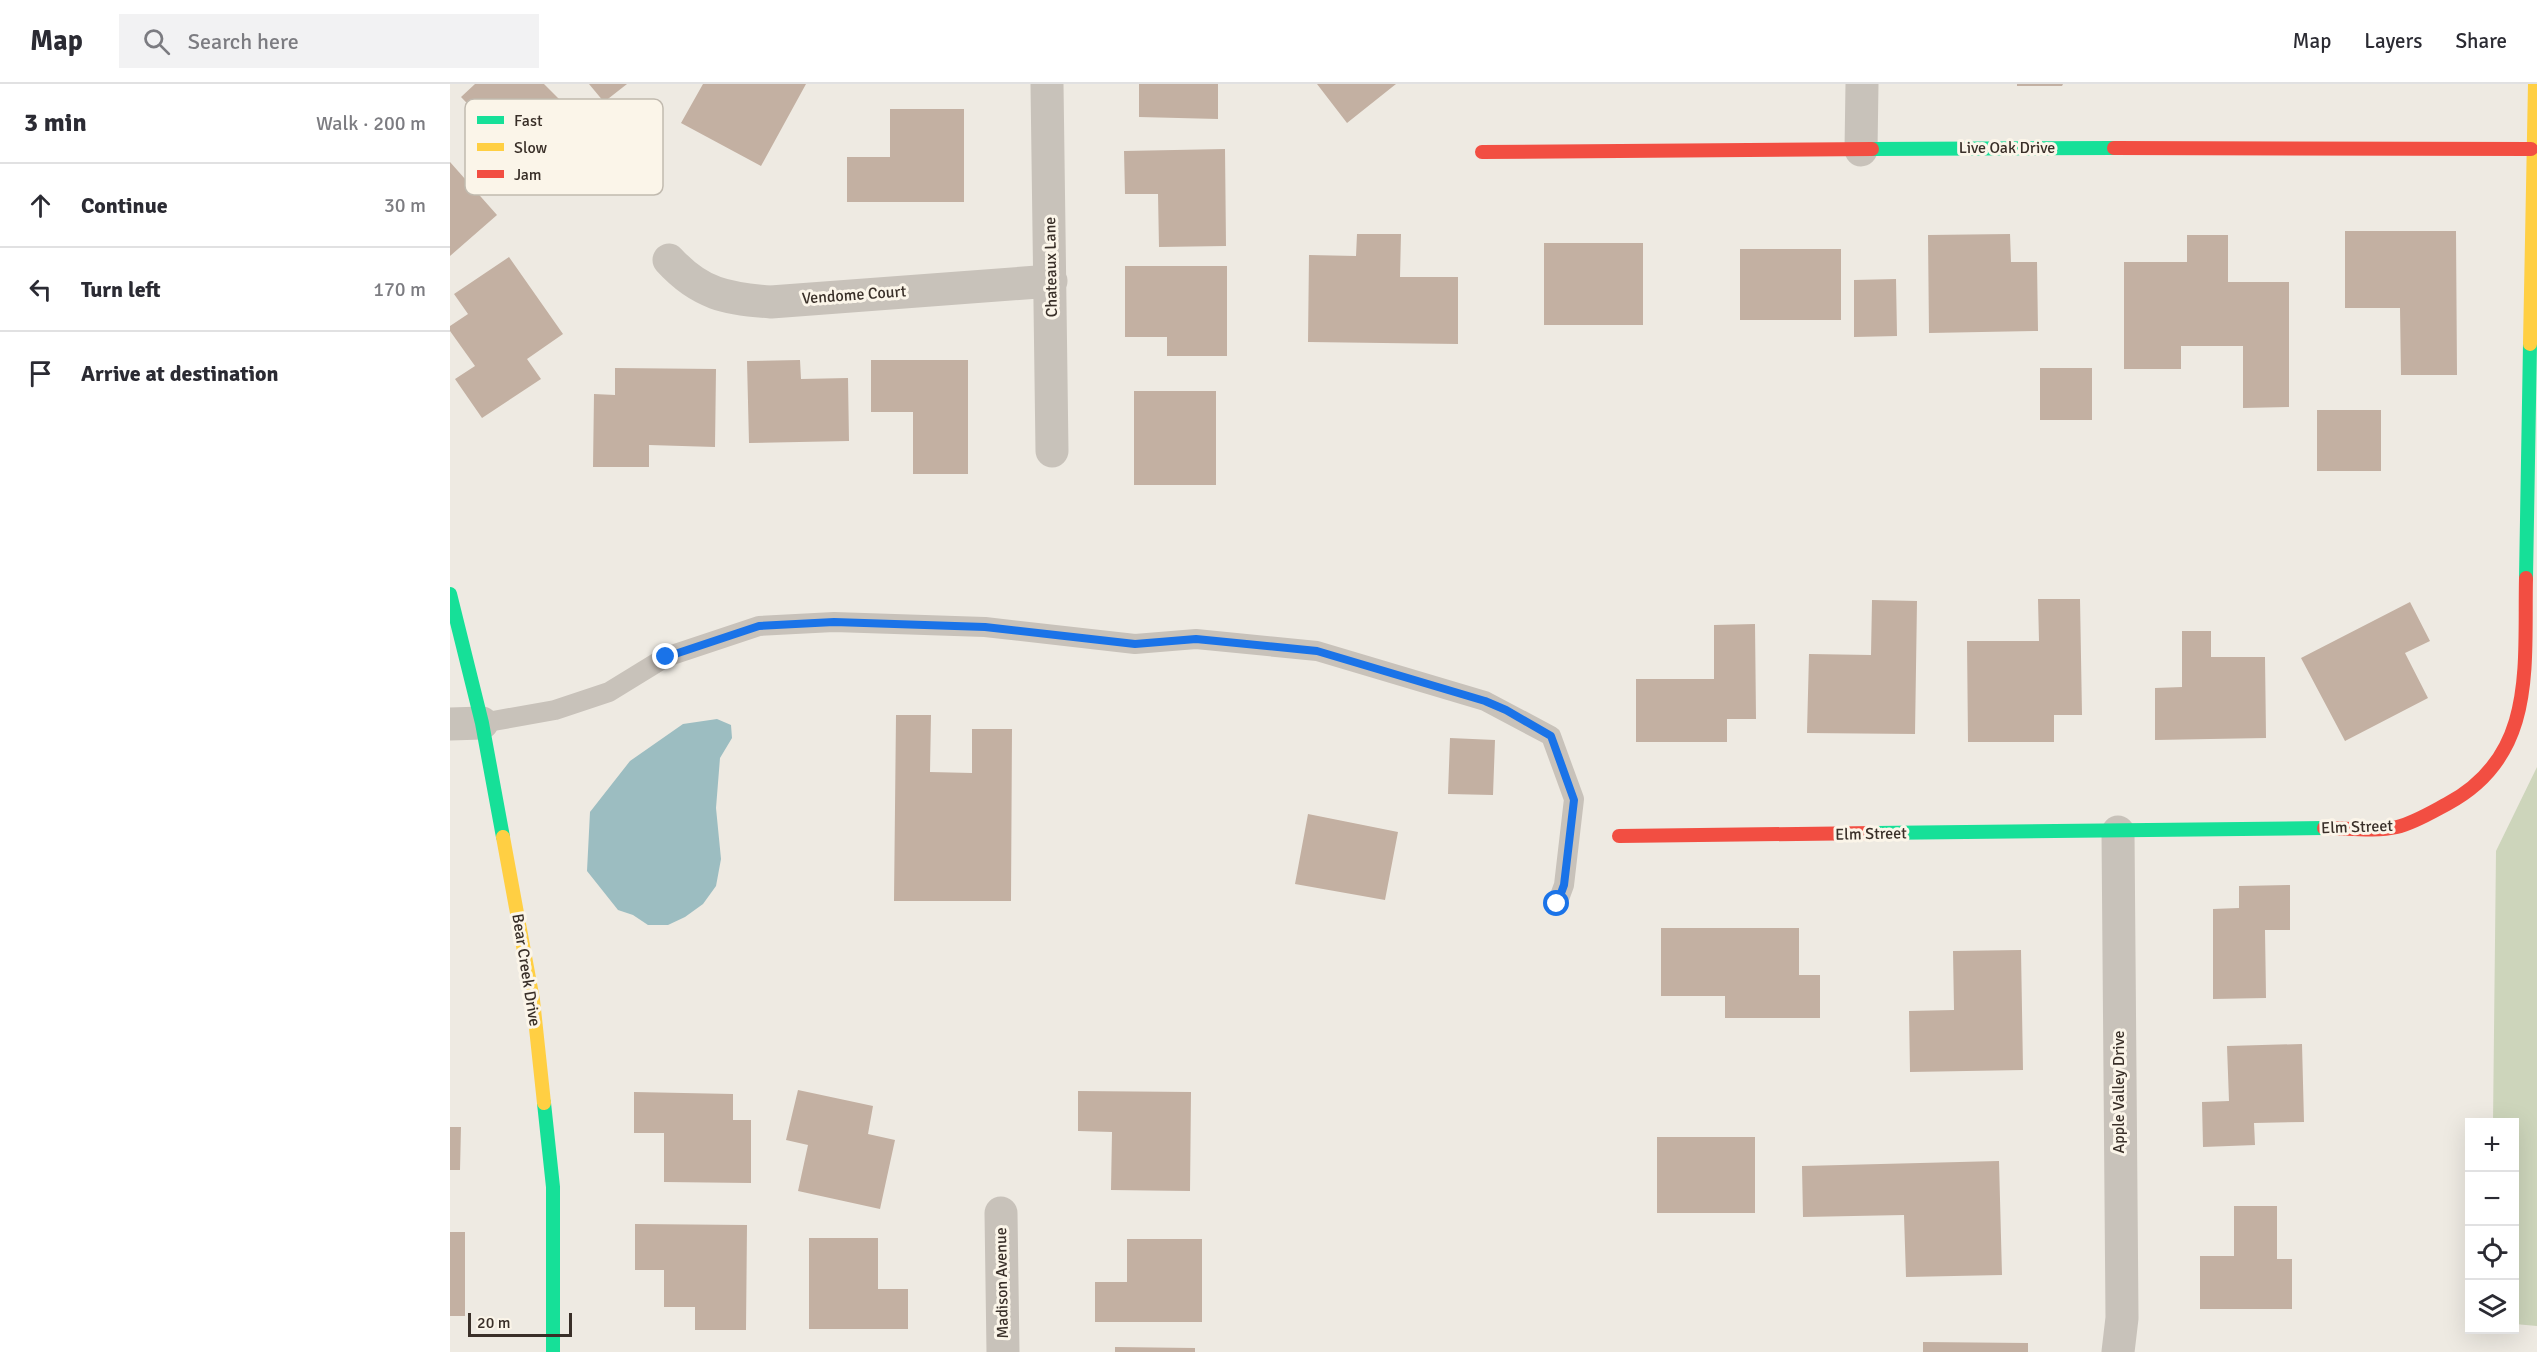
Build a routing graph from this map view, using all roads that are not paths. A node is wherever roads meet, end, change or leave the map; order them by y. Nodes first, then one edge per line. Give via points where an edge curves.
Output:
1 (1047, 84) edge
2 (1862, 84) edge
3 (2535, 84) edge
4 (2531, 149) junction
5 (1861, 150) junction
6 (1482, 152) dead end
7 (669, 260) dead end
8 (1051, 281) junction
9 (1052, 451) dead end
10 (450, 594) edge
11 (482, 723) junction
12 (450, 724) edge
13 (2118, 832) junction
14 (1619, 836) dead end
15 (1557, 904) dead end
16 (1001, 1213) dead end
17 (553, 1352) edge
18 (1003, 1352) edge
19 (2118, 1352) edge

1 - 8 street, Chateaux Lane
2 - 5 street
3 - 4 street, Elm Street
4 - 5 street, Live Oak Drive
4 - 13 street, Elm Street via 2524,657 2518,722 2507,753 2465,796 2397,826
5 - 6 street, Live Oak Drive
7 - 8 street, Vendome Court via 685,277 710,292 736,300 771,302
8 - 9 street, Chateaux Lane
10 - 11 street, Bear Creek Drive
11 - 12 street
11 - 15 lane via 555,710 609,692 666,657 759,626 834,622 985,627 1135,644 1196,639 1317,651 1485,701 1551,736 1574,800 1564,885
11 - 17 street, Bear Creek Drive via 533,1000 553,1187
13 - 14 street, Elm Street
13 - 19 street, Apple Valley Drive via 2122,1318
16 - 18 street, Madison Avenue

